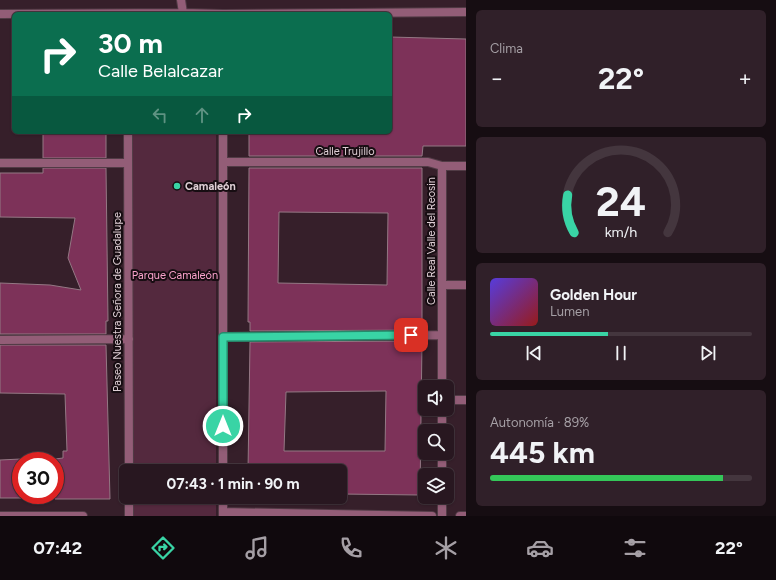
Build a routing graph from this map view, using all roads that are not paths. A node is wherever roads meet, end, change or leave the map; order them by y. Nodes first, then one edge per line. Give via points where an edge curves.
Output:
1 (181, 0) edge
2 (183, 12) edge
3 (466, 12) edge
4 (392, 13) edge
5 (0, 14) edge
6 (12, 14) edge
7 (128, 134) edge
8 (223, 134) edge
9 (223, 162) junction
10 (0, 163) edge
11 (128, 163) junction
12 (442, 166) junction
13 (466, 166) edge
14 (442, 285) junction
15 (466, 285) edge
16 (442, 334) junction
17 (223, 337) junction
18 (129, 339) junction
19 (0, 340) edge
20 (442, 380) edge
21 (454, 400) edge
22 (466, 400) edge
23 (129, 464) edge
24 (223, 464) edge
25 (129, 504) edge
26 (442, 504) edge
27 (223, 514) edge
28 (0, 516) edge
29 (84, 516) edge
30 (129, 516) edge
31 (432, 516) edge
32 (442, 516) edge
33 (460, 516) edge
34 (466, 516) edge

1 - 2 street
3 - 4 street
5 - 6 street
7 - 11 street, Paseo Nuestra Señora de Guadalupe
8 - 9 street
9 - 12 street, Calle Trujillo via 428,162
9 - 17 street
10 - 11 street
11 - 18 street, Paseo Nuestra Señora de Guadalupe
12 - 13 street, Calle Trujillo
12 - 14 street, Calle Real Valle del Reosin
14 - 15 street
14 - 16 street, Calle Real Valle del Reosin
16 - 17 street
16 - 20 street, Calle Real Valle del Reosin
17 - 24 street
18 - 19 street
18 - 23 street, Paseo Nuestra Señora de Guadalupe
21 - 22 street
25 - 30 street
26 - 32 street
27 - 31 street
28 - 29 street
33 - 34 street

